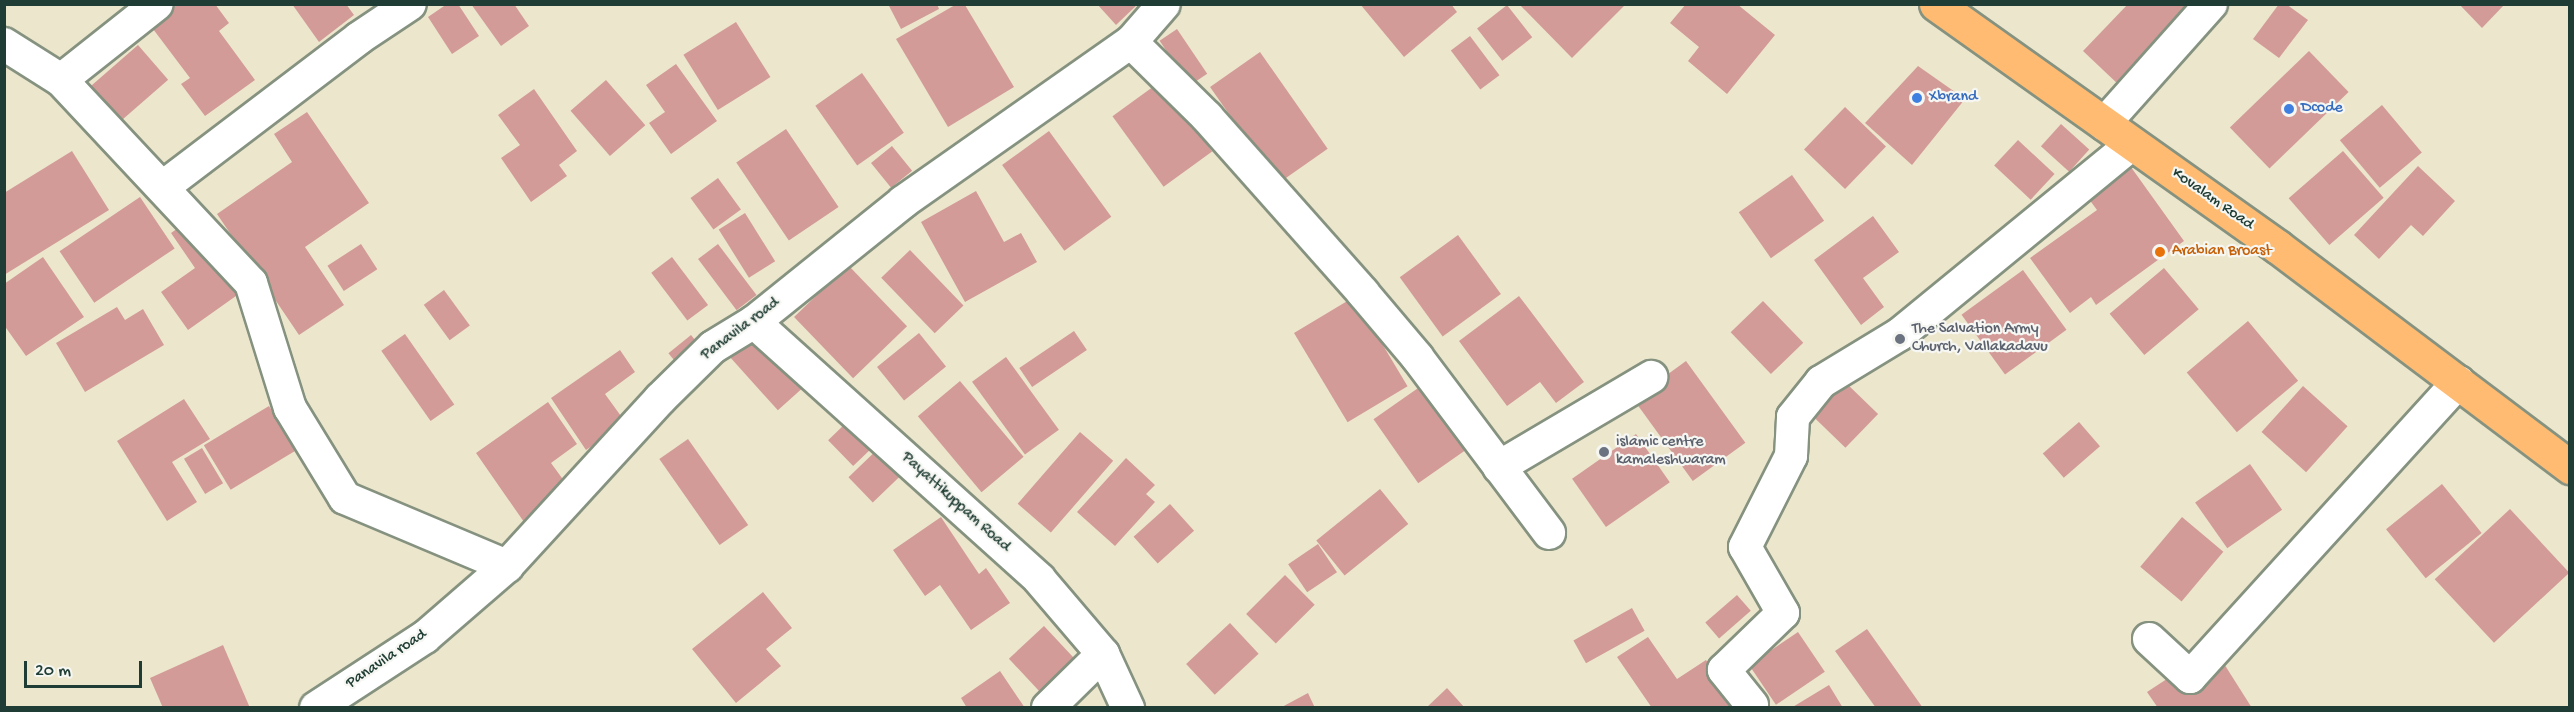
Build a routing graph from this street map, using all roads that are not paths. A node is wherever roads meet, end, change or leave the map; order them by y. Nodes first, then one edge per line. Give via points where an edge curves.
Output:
1 (157, 4) edge
2 (410, 4) edge
3 (1164, 4) edge
4 (1936, 4) edge
5 (2211, 4) edge
6 (1131, 42) junction
7 (4, 44) edge
8 (61, 80) junction
9 (2104, 124) junction
10 (2132, 144) junction
11 (163, 187) junction
12 (754, 322) junction
13 (1651, 376) dead end
14 (2458, 382) junction
15 (2570, 466) edge
16 (1499, 467) junction
17 (1550, 533) dead end
18 (507, 566) junction
19 (2149, 639) dead end
20 (1103, 654) junction
21 (1752, 705) dead end
22 (316, 708) edge
23 (1048, 708) edge
24 (1128, 708) edge

1 - 8 street
2 - 11 street via 359,38
3 - 6 street, Panavila road
4 - 9 main road, Kovalam Road
5 - 9 street
6 - 12 street, Panavila road via 903,202
6 - 16 street via 1207,117 1363,293 1417,357
7 - 8 street
8 - 11 street
9 - 10 main road, Kovalam Road
10 - 14 main road, Kovalam Road
10 - 21 street via 1900,334 1821,382 1792,417 1791,456 1745,547 1783,613 1724,670
11 - 18 street via 251,283 290,408 345,498
12 - 18 street, Panavila road via 713,347 660,399
12 - 20 street, Payattikuppam Road via 1039,579
13 - 16 street
14 - 15 main road, Kovalam Road
14 - 19 street via 2190,678
16 - 17 street
18 - 22 street, Panavila road via 425,637
20 - 23 street
20 - 24 street, Payattikuppam Road

